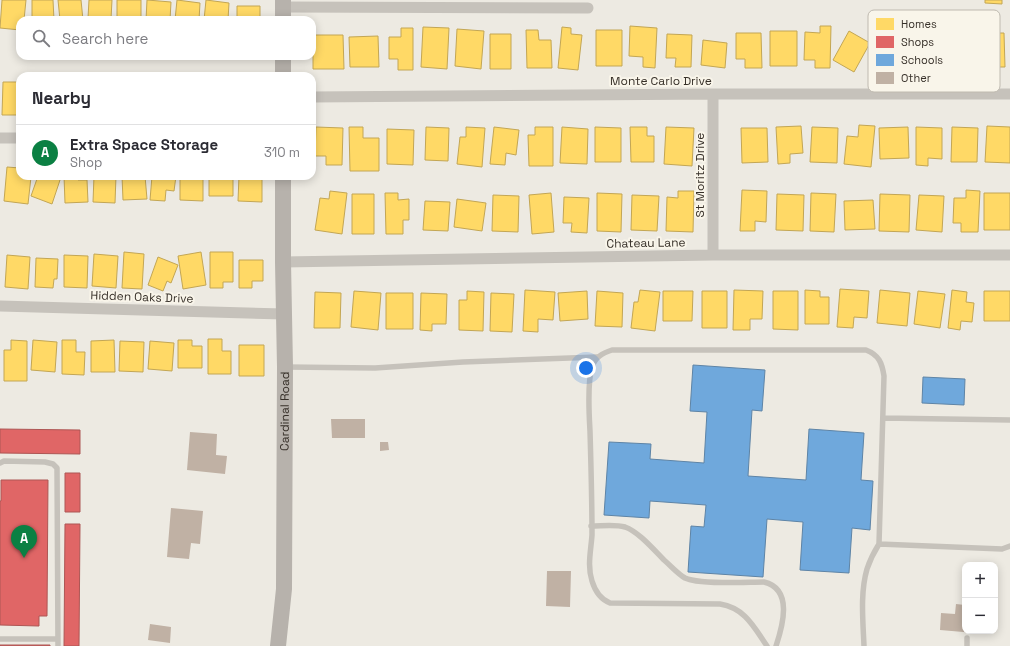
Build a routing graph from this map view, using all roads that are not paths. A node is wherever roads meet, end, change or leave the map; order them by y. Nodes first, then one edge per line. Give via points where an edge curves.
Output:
1 (588, 8) dead end
2 (283, 9) edge
3 (283, 60) edge
4 (283, 72) edge
5 (713, 94) junction
6 (1010, 94) edge
7 (316, 97) edge
8 (0, 138) edge
9 (16, 138) edge
10 (283, 180) edge
11 (713, 255) junction
12 (1010, 256) edge
13 (283, 262) junction
14 (0, 306) edge
15 (284, 314) junction
16 (597, 357) junction
17 (285, 367) junction
18 (883, 418) junction
19 (1010, 420) edge
20 (0, 463) edge
21 (592, 526) junction
22 (879, 544) junction
23 (1010, 546) edge
24 (968, 638) dead end
25 (0, 639) edge
26 (58, 639) junction
27 (58, 646) edge
28 (278, 646) edge
29 (767, 646) edge
30 (776, 646) edge
31 (864, 646) edge
32 (967, 646) edge

1 - 2 street
3 - 4 street
5 - 6 street, Monte Carlo Drive
5 - 7 street, Monte Carlo Drive
5 - 11 street, St Moritz Drive
8 - 9 street
10 - 13 street, Cardinal Road
11 - 12 street, Chateau Lane
11 - 13 street, Chateau Lane
13 - 15 street, Cardinal Road
14 - 15 street, Hidden Oaks Drive
15 - 17 street, Cardinal Road
16 - 17 lane via 375,368
16 - 18 lane via 612,350 866,350 878,356 882,366
16 - 21 lane via 592,366 589,407
17 - 28 street, Cardinal Road via 284,589
18 - 19 lane
18 - 22 lane
20 - 26 lane via 45,462 57,468
21 - 29 lane via 591,580 600,598 610,603 730,606 746,616
21 - 30 lane via 615,525 632,530 686,578 706,582 764,582 777,587 783,597 783,618
22 - 23 lane via 1002,549
22 - 31 lane via 870,560 864,581
24 - 32 lane
25 - 26 lane
26 - 27 lane

